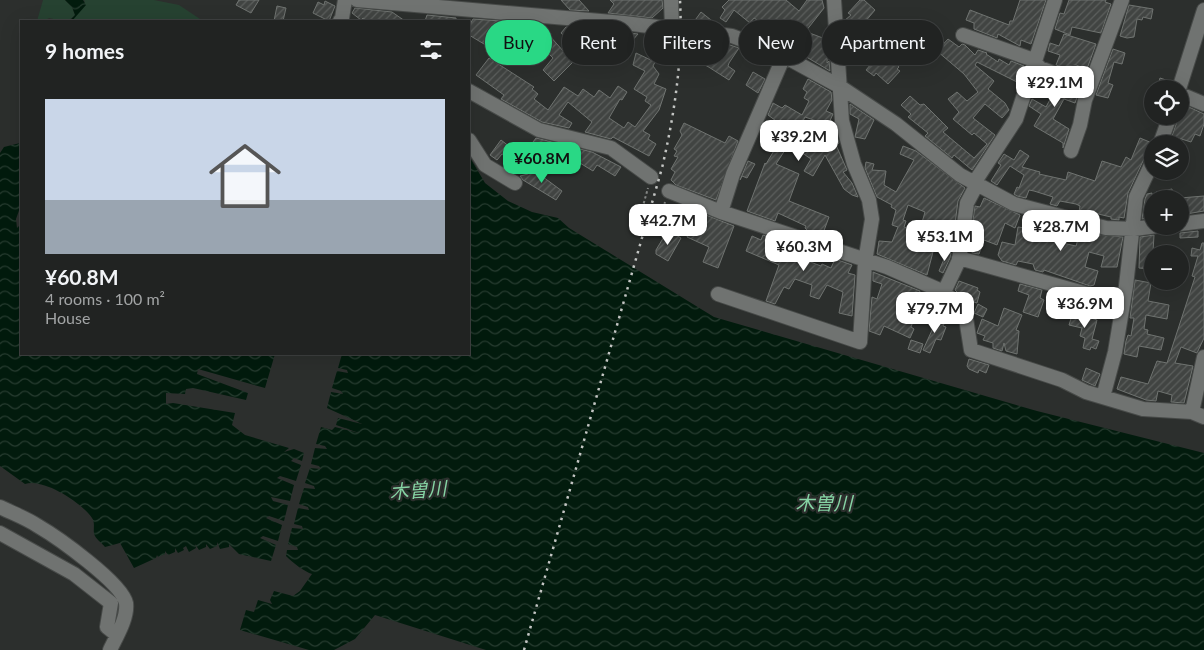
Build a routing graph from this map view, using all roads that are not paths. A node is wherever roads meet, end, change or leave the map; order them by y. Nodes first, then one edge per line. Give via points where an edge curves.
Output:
1 (357, 0) edge
2 (671, 0) edge
3 (834, 0) edge
4 (1055, 0) edge
5 (1122, 0) edge
6 (1204, 10) edge
7 (672, 20) edge
8 (644, 26) edge
9 (963, 35) dead end
10 (1034, 62) junction
11 (780, 65) edge
12 (800, 65) edge
13 (1182, 80) edge
14 (1092, 81) junction
15 (839, 86) junction
16 (470, 92) edge
17 (1189, 98) edge
18 (1204, 104) edge
19 (470, 142) edge
20 (1071, 151) dead end
21 (651, 176) road end
22 (1144, 180) edge
23 (515, 183) dead end
24 (975, 184) junction
25 (669, 191) road end
26 (721, 212) junction
27 (1204, 221) edge
28 (1189, 223) edge
29 (1144, 228) edge
30 (1134, 229) junction
31 (960, 258) junction
32 (865, 262) junction
33 (944, 292) junction
34 (718, 294) dead end
35 (1123, 304) junction
36 (1204, 357) edge
37 (1104, 397) junction
38 (1198, 414) edge
39 (0, 507) edge
40 (0, 533) edge
41 (118, 635) junction
42 (110, 650) edge

1 - 8 street
2 - 7 street
3 - 15 street
4 - 10 street
5 - 14 street
6 - 13 street
9 - 10 street
10 - 14 street via 1040,68 1061,76 1073,73
10 - 24 street via 1016,119
11 - 26 street via 733,174
12 - 15 street
14 - 20 street
15 - 24 street
15 - 32 street via 842,121 854,164 869,200 872,219
16 - 21 street via 539,130 611,148
17 - 18 street
19 - 23 street via 485,165
22 - 30 street via 1136,197
24 - 30 street via 1014,204 1106,228
24 - 31 street via 967,203
25 - 26 street
26 - 32 street
27 - 28 street
29 - 30 street
30 - 35 street
31 - 33 street
31 - 35 street
32 - 33 street via 887,267
32 - 34 street via 860,342
33 - 37 street via 965,312 972,350
35 - 37 street
36 - 38 street
37 - 38 street via 1143,409
39 - 41 street via 38,526 104,574 122,593 126,604
40 - 41 street via 74,574 111,603 107,627
41 - 42 street

